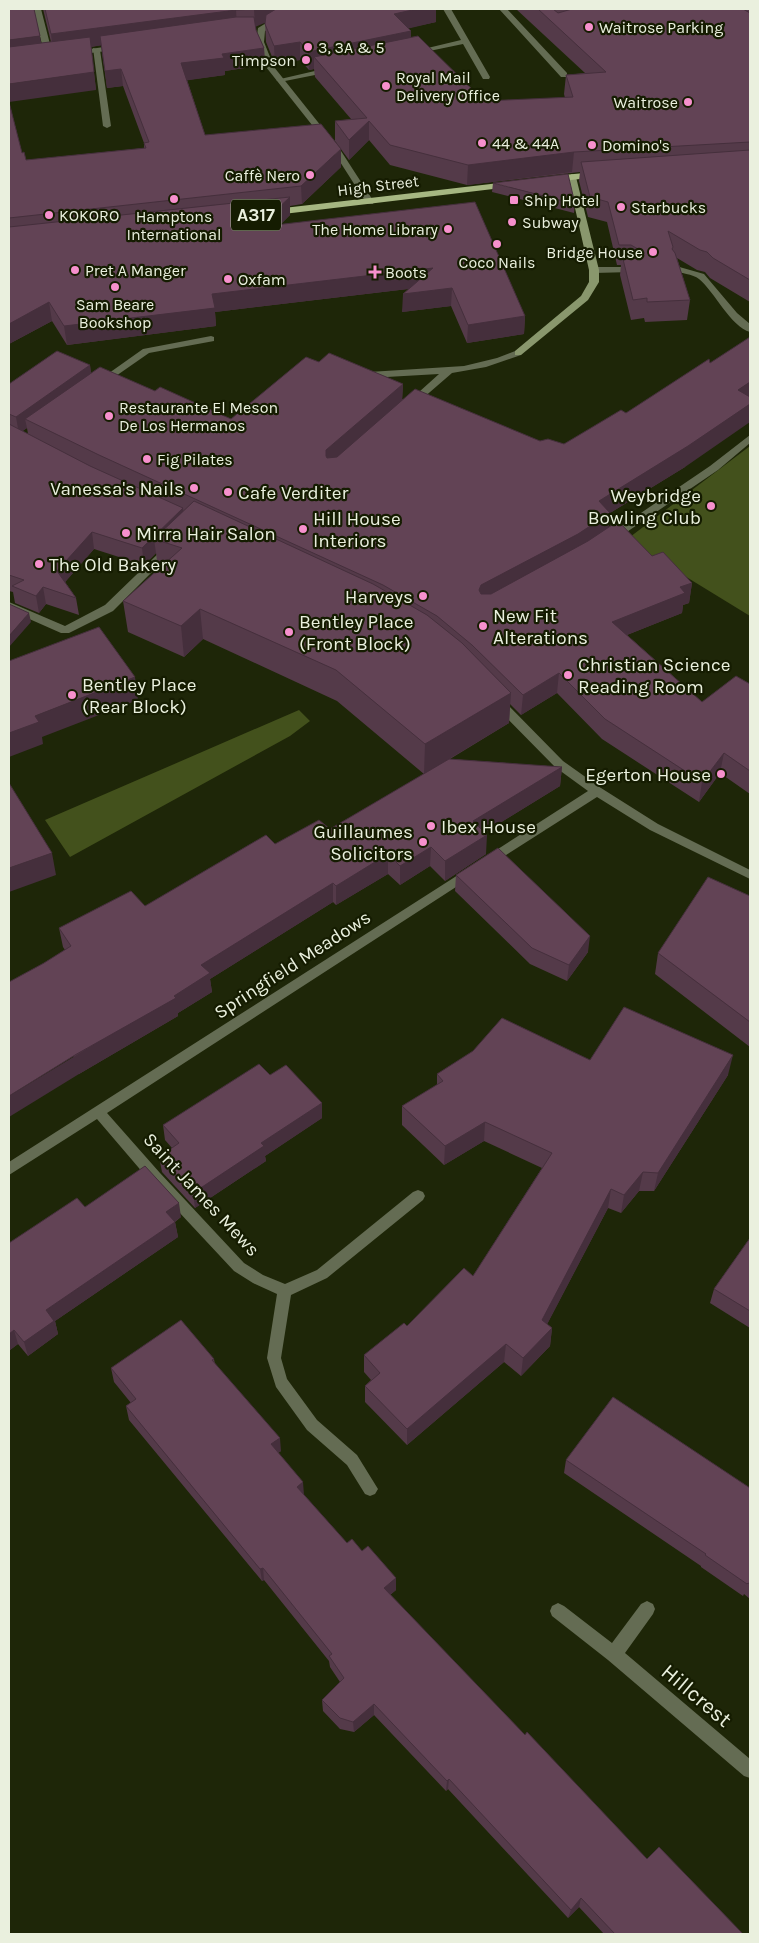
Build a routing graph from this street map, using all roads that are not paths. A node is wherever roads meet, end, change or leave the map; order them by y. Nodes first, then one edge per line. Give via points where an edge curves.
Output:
1 (37, 9) edge
2 (312, 9) edge
3 (447, 9) edge
4 (504, 9) edge
5 (466, 41) junction
6 (124, 46) edge
7 (96, 50) junction
8 (408, 53) edge
9 (68, 54) edge
10 (58, 55) edge
11 (340, 68) edge
12 (564, 75) edge
13 (486, 77) dead end
14 (280, 80) junction
15 (106, 126) dead end
16 (609, 174) edge
17 (572, 177) junction
18 (546, 180) edge
19 (520, 183) edge
20 (370, 202) junction
21 (265, 214) edge
22 (676, 269) edge
23 (594, 270) junction
24 (629, 270) edge
25 (750, 329) edge
26 (211, 339) dead end
27 (518, 353) joint
28 (450, 370) junction
29 (369, 375) edge
30 (90, 390) edge
31 (405, 409) edge
32 (750, 438) edge
33 (604, 542) edge
34 (173, 546) edge
35 (9, 606) edge
36 (492, 696) edge
37 (597, 791) junction
38 (750, 875) edge
39 (99, 1112) junction
40 (9, 1169) edge
41 (418, 1196) dead end
42 (285, 1291) junction
43 (370, 1489) dead end
44 (647, 1609) dead end
45 (558, 1611) dead end
46 (614, 1654) junction
47 (750, 1770) edge

1 - 10 street via 45,57
2 - 14 street via 284,15 257,30 270,67
3 - 5 street
4 - 12 street
5 - 8 street
5 - 13 street
6 - 7 street
7 - 9 street
7 - 15 street
11 - 14 street
14 - 20 street via 338,153
16 - 17 main road
17 - 18 main road
17 - 23 street
19 - 20 main road, High Street / A317
20 - 21 main road, High Street / A317
22 - 25 street via 701,276
23 - 24 street
23 - 27 street via 594,282 585,298
26 - 30 street via 146,352
27 - 28 street via 476,368
28 - 29 street
28 - 31 street
32 - 33 street via 714,468
34 - 35 street via 109,608 65,630
36 - 37 street via 559,764
37 - 38 street via 654,827
37 - 39 street, Springfield Meadows
39 - 40 street, Springfield Meadows
39 - 42 street, Saint James Mews via 239,1267
41 - 42 street via 322,1274
42 - 43 street via 274,1358 281,1382 312,1425 352,1460
44 - 46 street
45 - 46 street, Hillcrest
46 - 47 street, Hillcrest

